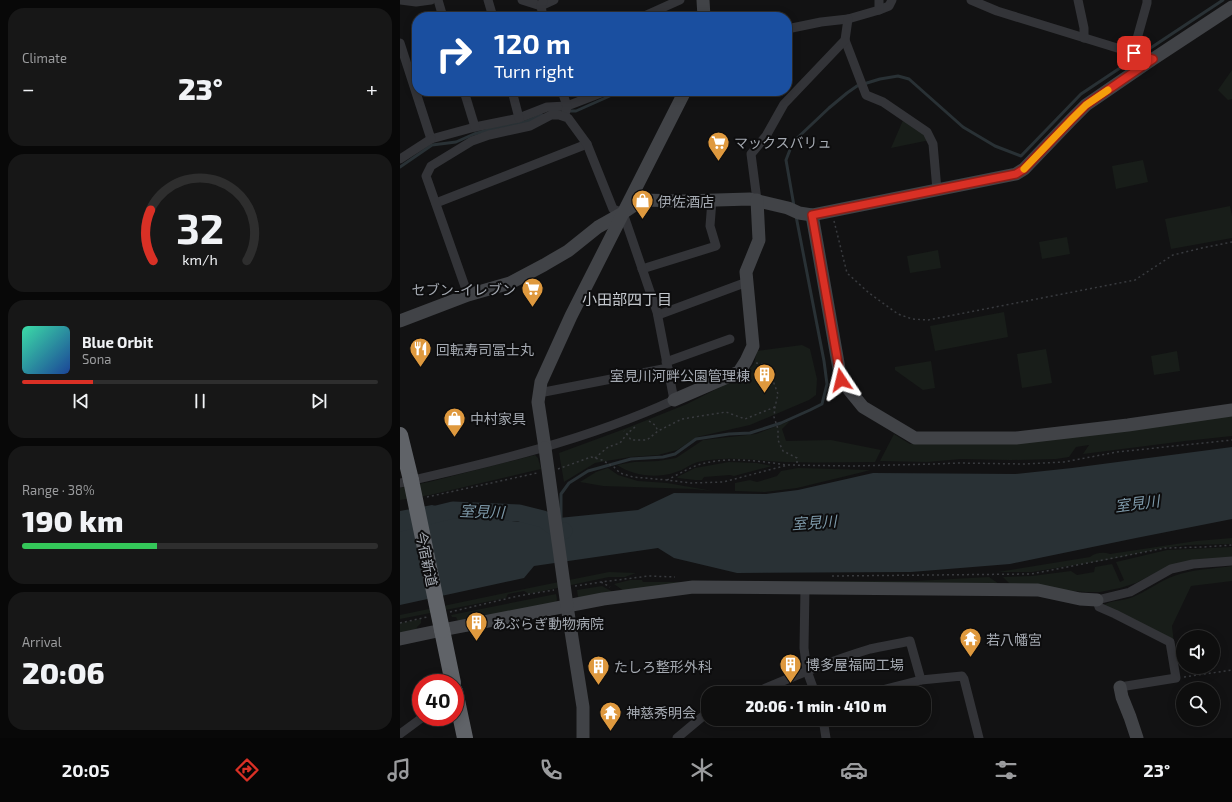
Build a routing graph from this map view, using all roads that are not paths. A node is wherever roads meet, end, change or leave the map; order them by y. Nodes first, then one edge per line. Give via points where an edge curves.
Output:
1 (400, 0) edge
2 (431, 0) edge
3 (438, 0) edge
4 (488, 0) edge
5 (522, 0) edge
6 (554, 0) edge
7 (680, 0) edge
8 (703, 0) edge
9 (879, 0) edge
10 (892, 0) edge
11 (971, 0) edge
12 (1078, 0) edge
13 (1147, 0) edge
14 (542, 3) edge
15 (1232, 8) edge
16 (879, 10) junction
17 (442, 12) edge
18 (492, 12) edge
19 (653, 12) edge
20 (704, 12) edge
21 (848, 19) junction
22 (792, 28) edge
23 (1084, 38) junction
24 (845, 40) junction
25 (400, 43) edge
26 (1134, 53) junction
27 (1149, 58) junction
28 (412, 80) edge
29 (417, 96) edge
30 (466, 96) edge
31 (513, 96) edge
32 (564, 96) edge
33 (593, 96) edge
34 (682, 96) edge
35 (792, 96) edge
36 (792, 96) edge
37 (567, 106) junction
38 (549, 111) junction
39 (566, 117) junction
40 (519, 118) junction
41 (475, 127) junction
42 (431, 139) junction
43 (587, 144) junction
44 (400, 159) edge
45 (937, 190) junction
46 (712, 200) junction
47 (757, 200) junction
48 (436, 204) junction
49 (800, 212) junction
50 (623, 213) junction
51 (642, 269) junction
52 (747, 282) junction
53 (468, 295) junction
54 (658, 316) junction
55 (400, 321) edge
56 (730, 339) dead end
57 (667, 365) junction
58 (539, 392) junction
59 (674, 400) junction
60 (1232, 410) edge
61 (400, 435) edge
62 (545, 448) junction
63 (404, 483) edge
64 (1232, 561) edge
65 (804, 588) junction
66 (1096, 600) junction
67 (567, 606) junction
68 (437, 631) junction
69 (400, 639) edge
70 (807, 671) junction
71 (442, 674) edge
72 (450, 674) edge
73 (921, 680) junction
74 (771, 686) edge
75 (812, 686) edge
76 (897, 686) edge
77 (1120, 687) joint
78 (701, 718) edge
79 (412, 725) edge
80 (452, 726) edge
81 (462, 726) edge
82 (824, 726) edge
83 (400, 734) edge
84 (455, 738) edge
85 (465, 738) edge
86 (583, 738) edge
87 (677, 738) edge
88 (826, 738) edge
89 (979, 738) edge
90 (1137, 738) edge

1 - 2 street
3 - 17 street
4 - 18 street
5 - 14 street
6 - 14 street
7 - 19 street
8 - 20 street
9 - 16 street
10 - 16 street via 889,6
11 - 23 street via 996,11
12 - 23 street
13 - 26 street
15 - 27 street
16 - 21 street
21 - 22 street
21 - 24 street
23 - 26 street
24 - 35 street
24 - 45 street via 866,95 883,102 927,132 933,144
25 - 28 street
26 - 27 street
27 - 45 street via 1086,105 1024,169 1016,174
29 - 42 street
30 - 41 street
31 - 40 street
32 - 37 street
33 - 37 street
34 - 50 street
36 - 47 street via 751,154
37 - 38 street
37 - 39 street
38 - 39 street
38 - 40 street
38 - 48 street via 530,126 472,140 431,166 426,176
39 - 43 street
40 - 41 street
41 - 42 street
42 - 44 street
43 - 48 street
43 - 50 street via 613,209
45 - 49 street via 832,212
46 - 47 street
46 - 50 street via 642,200
46 - 51 street via 710,226 716,246
47 - 49 street
47 - 52 street via 759,240 746,272
48 - 53 street
49 - 60 street via 841,380 863,407 914,438 1016,438
50 - 51 street
50 - 53 street via 598,226 568,251 544,266 510,283
50 - 58 street via 568,322
51 - 54 street
52 - 54 street
52 - 59 street via 752,346 746,361 739,372
53 - 55 street
54 - 57 street
56 - 57 street
57 - 58 street
57 - 59 street
58 - 62 street via 538,402
59 - 62 street via 644,414
61 - 63 highway, 今宿新道
62 - 63 street
62 - 67 street, bridge
63 - 68 highway, 今宿新道, bridge
64 - 66 street via 1193,564 1171,569 1130,592
65 - 66 street via 1038,590
65 - 67 street via 693,587
65 - 70 street via 804,648
66 - 77 street via 1098,607 1170,642 1176,678
67 - 68 street
67 - 86 street via 583,707
68 - 69 street
68 - 71 highway, 今宿新道
68 - 72 highway, 今宿新道
70 - 73 street via 871,649 910,641
70 - 74 street
70 - 75 street
73 - 76 street
73 - 89 street via 962,676
77 - 90 street
78 - 87 street
79 - 83 street
80 - 84 highway
81 - 85 highway
82 - 88 street

